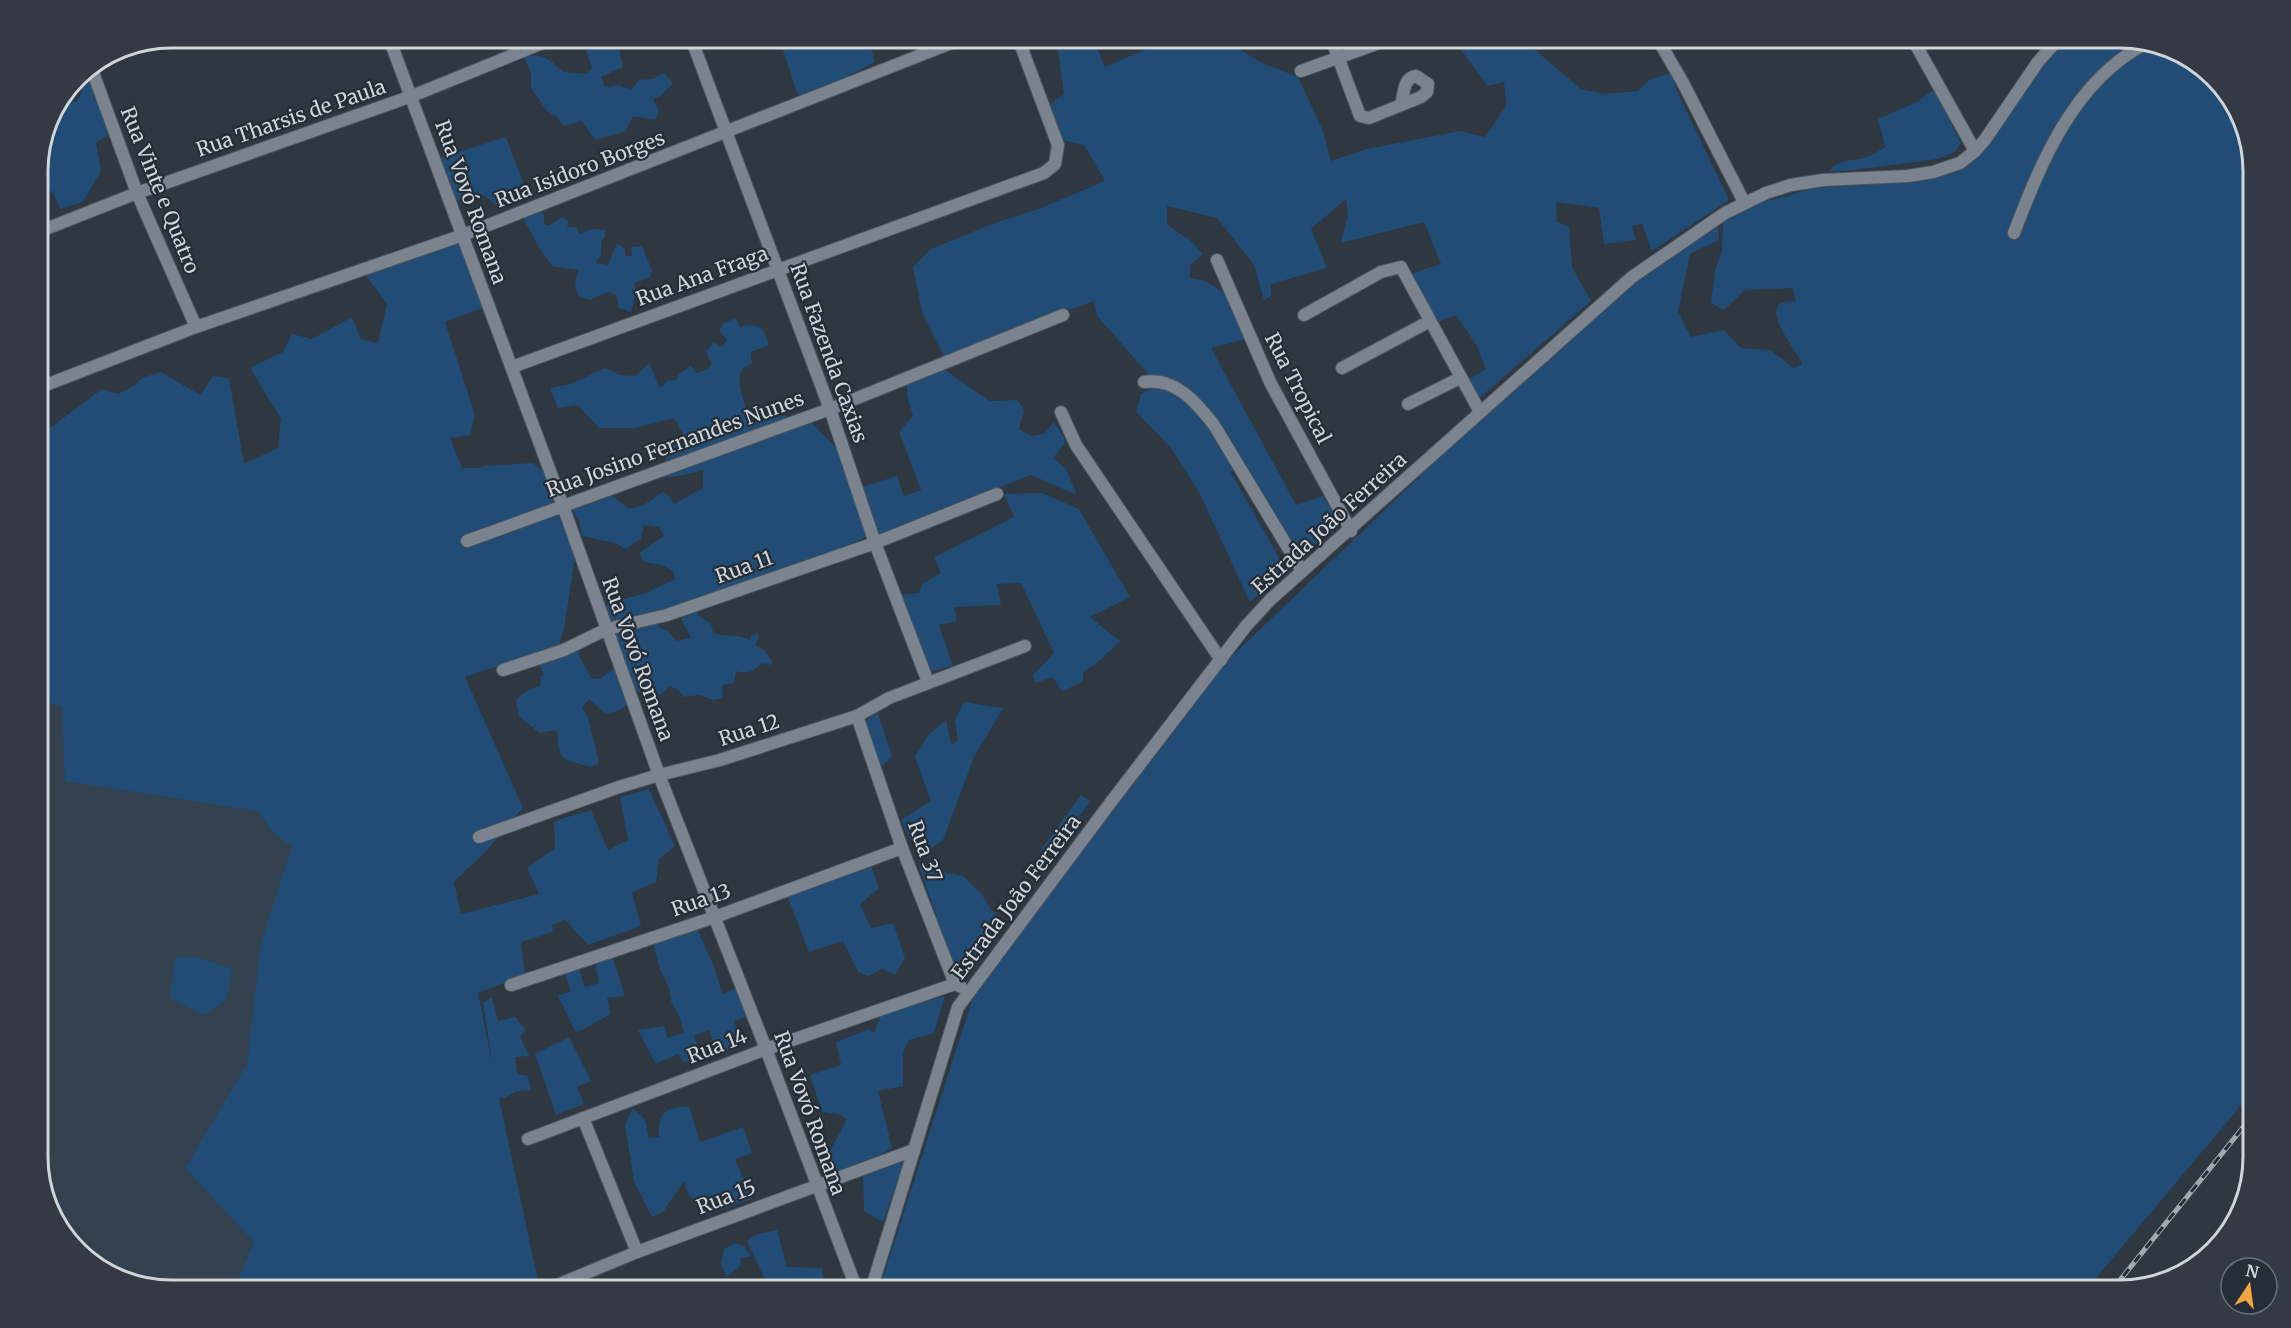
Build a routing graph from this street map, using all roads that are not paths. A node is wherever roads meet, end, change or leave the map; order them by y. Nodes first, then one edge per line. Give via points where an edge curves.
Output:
1 (393, 48) edge
2 (530, 48) edge
3 (695, 48) edge
4 (939, 48) edge
5 (1022, 48) edge
6 (1335, 48) edge
7 (1366, 48) edge
8 (1663, 48) edge
9 (1918, 48) edge
10 (2050, 48) edge
11 (2137, 49) edge
12 (1339, 58) junction
13 (1301, 71) dead end
14 (94, 76) edge
15 (412, 96) junction
16 (1401, 105) dead end
17 (727, 132) junction
18 (1975, 151) junction
19 (137, 194) junction
20 (1744, 202) junction
21 (48, 228) edge
22 (2014, 233) dead end
23 (463, 235) junction
24 (1217, 260) dead end
25 (777, 270) junction
26 (1063, 315) dead end
27 (1304, 315) dead end
28 (1430, 321) junction
29 (196, 327) junction
30 (512, 367) junction
31 (1342, 369) dead end
32 (1460, 378) junction
33 (1144, 382) dead end
34 (48, 384) edge
35 (1408, 404) dead end
36 (830, 409) junction
37 (1061, 412) dead end
38 (1480, 412) junction
39 (997, 494) dead end
40 (563, 506) junction
41 (1351, 531) junction
42 (467, 541) dead end
43 (875, 543) junction
44 (1302, 571) junction
45 (607, 629) junction
46 (1025, 646) dead end
47 (1221, 660) junction
48 (503, 670) dead end
49 (928, 682) junction
50 (857, 716) junction
51 (658, 775) junction
52 (479, 837) dead end
53 (902, 848) junction
54 (715, 917) junction
55 (955, 984) junction
56 (511, 985) dead end
57 (969, 991) junction
58 (766, 1049) junction
59 (583, 1118) junction
60 (528, 1139) dead end
61 (914, 1150) junction
62 (816, 1185) junction
63 (637, 1252) junction
64 (569, 1280) edge
65 (853, 1280) edge
66 (874, 1280) edge

1 - 15 street, Rua Vovó Romana
2 - 15 street, Rua Tharsis de Paula
3 - 17 street, Rua Fazenda Caxias
4 - 17 street, Rua Isidoro Borges
5 - 25 street, Rua Ana Fraga via 1058,145 1054,164 1044,173
6 - 12 street
7 - 12 street
8 - 20 street
9 - 18 street
10 - 18 street, Estrada João Ferreira
11 - 22 street via 2108,68 2083,97 2037,173
12 - 13 street
12 - 16 street via 1360,116 1369,118
14 - 19 street, Rua Vinte e Quatro
15 - 19 street, Rua Tharsis de Paula
15 - 23 street, Rua Vovó Romana
17 - 23 street, Rua Isidoro Borges
17 - 25 street, Rua Fazenda Caxias
18 - 20 street, Estrada João Ferreira via 1959,163 1933,172 1805,183
19 - 21 street, Rua Tharsis de Paula
19 - 29 street, Rua Vinte e Quatro
20 - 38 street, Estrada João Ferreira via 1632,276
23 - 29 street, Rua Isidoro Borges
23 - 30 street, Rua Vovó Romana
24 - 41 street, Rua Tropical via 1271,384
25 - 30 street, Rua Ana Fraga
25 - 36 street, Rua Fazenda Caxias
26 - 36 street, Rua Josino Fernandes Nunes
27 - 28 street via 1396,267 1403,269
28 - 31 street
28 - 32 street
29 - 34 street, Rua Isidoro Borges
30 - 40 street, Rua Vovó Romana
32 - 35 street
32 - 38 street
33 - 44 street via 1174,386 1201,408
36 - 40 street, Rua Josino Fernandes Nunes
36 - 43 street, Rua Fazenda Caxias
37 - 47 street via 1076,445
38 - 41 street, Estrada João Ferreira
39 - 43 street, Rua 11
40 - 42 street, Rua Josino Fernandes Nunes
40 - 45 street, Rua Vovó Romana
41 - 44 street, Estrada João Ferreira
43 - 45 street, Rua 11 via 667,615
43 - 49 street, Rua Fazenda Caxias
44 - 47 street, Estrada João Ferreira via 1270,600
45 - 48 street, Rua 11 via 564,650
45 - 51 street, Rua Vovó Romana
46 - 49 street, Rua 12
47 - 57 street, Estrada João Ferreira
49 - 50 street, Rua 12
50 - 51 street, Rua 12 via 720,760
50 - 53 street, Rua 37
51 - 52 street, Rua 12
51 - 54 street, Rua Vovó Romana
53 - 54 street, Rua 13
53 - 55 street, Rua 37
54 - 56 street, Rua 13
54 - 58 street, Rua Vovó Romana
55 - 57 street
55 - 58 street, Rua 14
57 - 61 street, Estrada João Ferreira via 953,1020
58 - 59 street, Rua 14
58 - 62 street, Rua Vovó Romana
59 - 60 street, Rua 14
59 - 63 street
61 - 62 street, Rua 15
61 - 66 street, Estrada João Ferreira
62 - 63 street, Rua 15
62 - 65 street, Rua Vovó Romana
63 - 64 street, Rua 15

